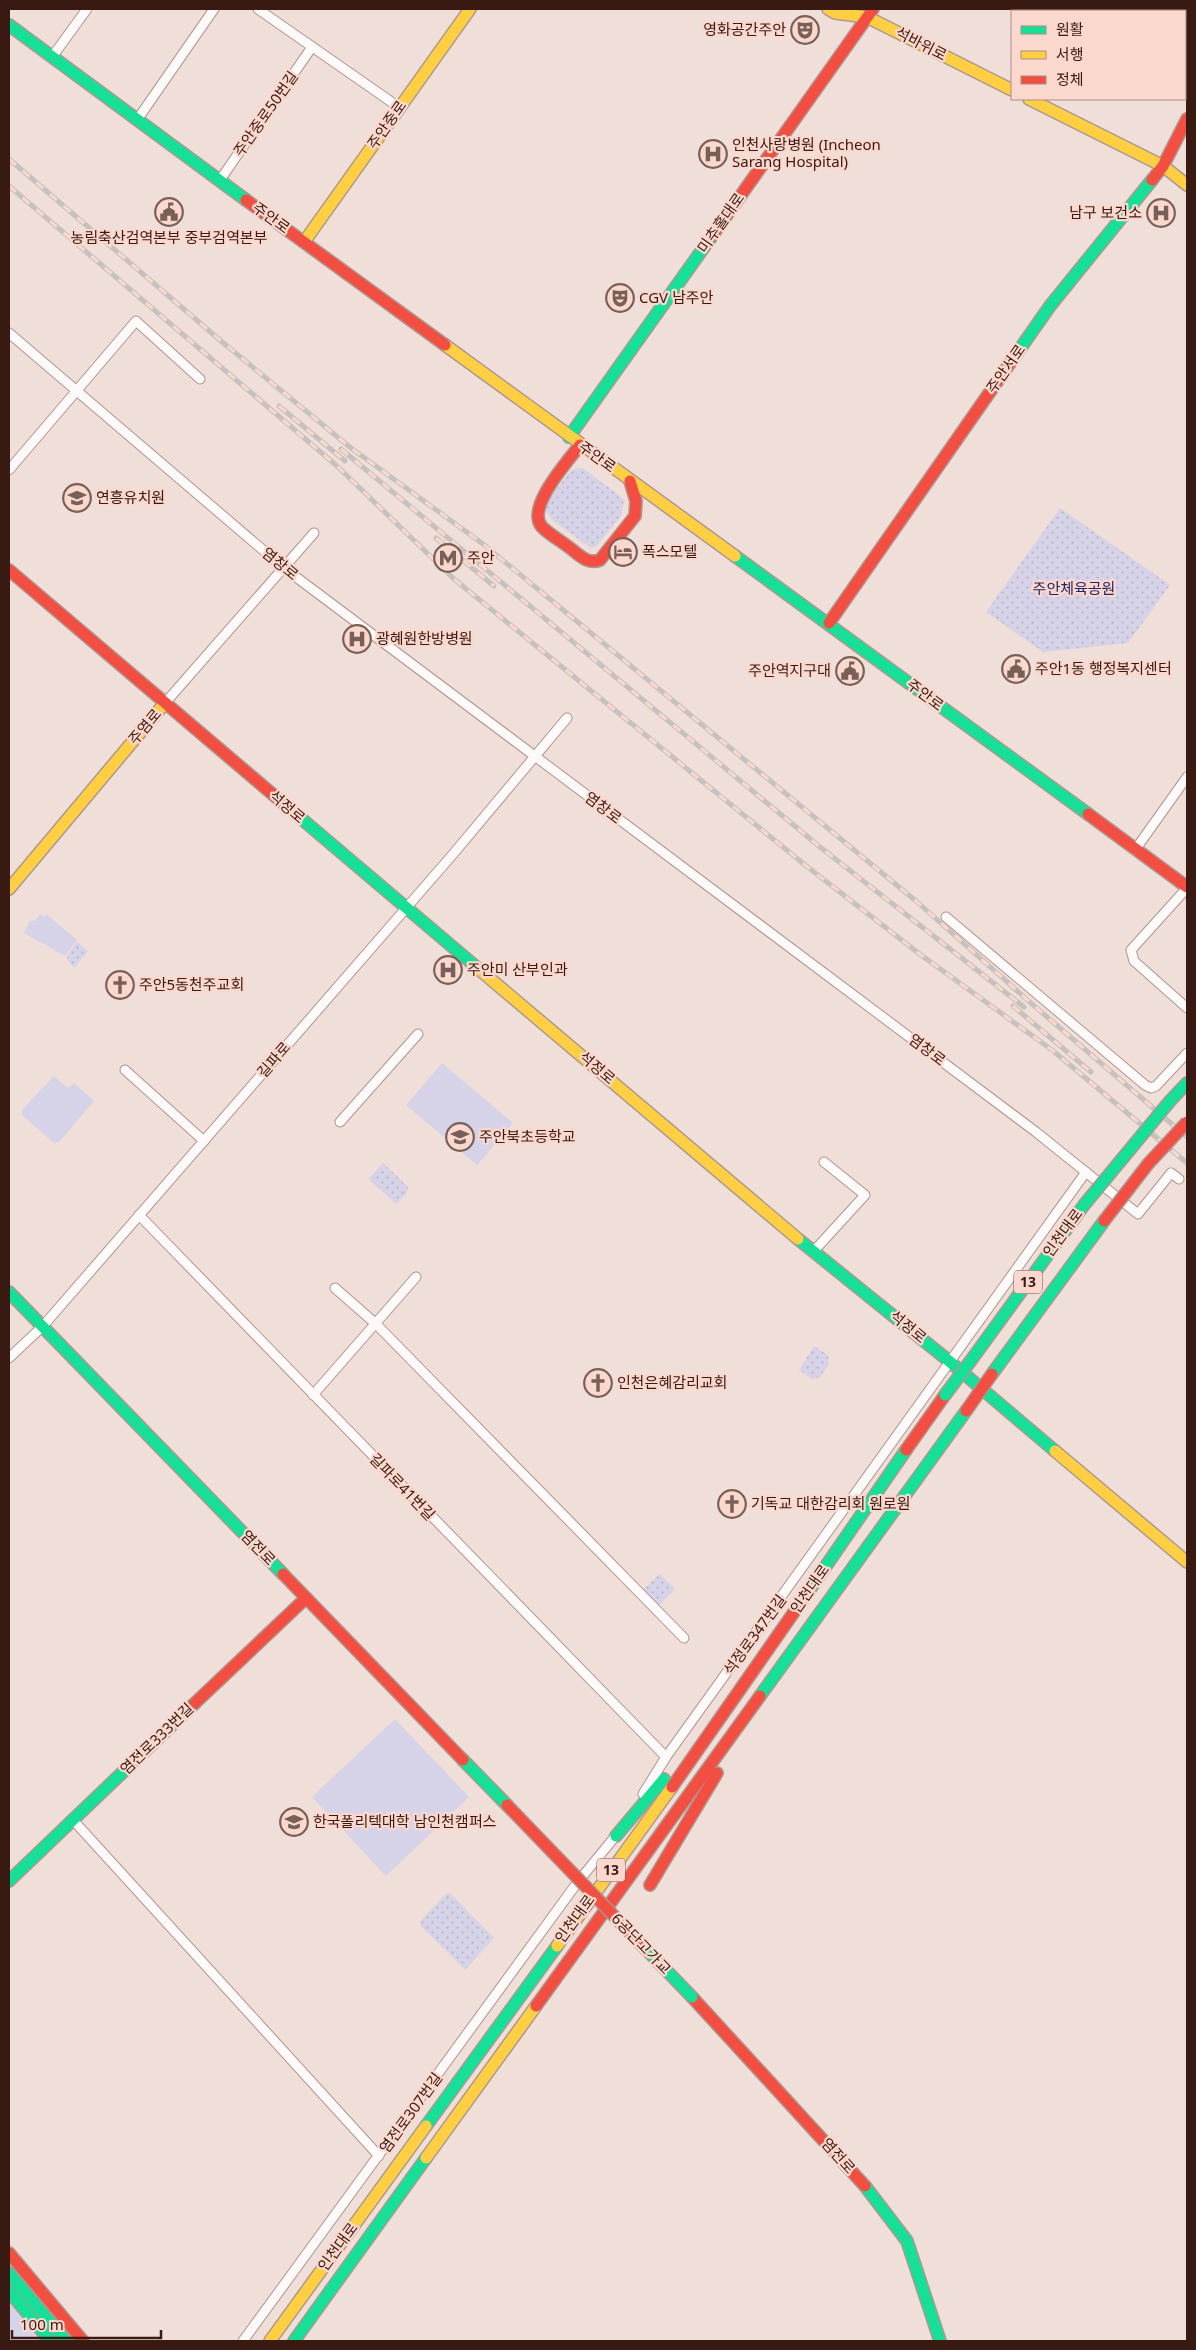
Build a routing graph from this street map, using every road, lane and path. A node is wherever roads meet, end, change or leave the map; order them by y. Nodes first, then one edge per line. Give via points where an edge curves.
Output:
1 (87, 9) edge
2 (214, 9) edge
3 (470, 9) edge
4 (828, 9) edge
5 (264, 10) edge
6 (870, 13) edge
7 (9, 25) edge
8 (312, 47) junction
9 (52, 57) junction
10 (1011, 89) edge
11 (1031, 100) edge
12 (400, 108) junction
13 (1187, 119) edge
14 (137, 120) junction
15 (1163, 166) junction
16 (220, 180) junction
17 (1187, 185) edge
18 (304, 242) junction
19 (9, 333) edge
20 (200, 379) dead end
21 (77, 390) junction
22 (569, 437) junction
23 (580, 445) junction
24 (9, 470) edge
25 (630, 481) junction
26 (314, 533) dead end
27 (284, 568) junction
28 (9, 570) edge
29 (829, 623) junction
30 (165, 703) junction
31 (567, 718) dead end
32 (535, 757) junction
33 (1187, 777) edge
34 (1135, 850) junction
35 (1187, 887) edge
36 (9, 889) edge
37 (407, 908) junction
38 (946, 917) dead end
39 (1187, 1008) edge
40 (418, 1034) dead end
41 (1187, 1053) edge
42 (125, 1070) dead end
43 (1187, 1083) edge
44 (340, 1122) dead end
45 (1187, 1122) edge
46 (204, 1140) junction
47 (824, 1162) dead end
48 (1086, 1172) junction
49 (1179, 1179) dead end
50 (139, 1215) junction
51 (814, 1252) junction
52 (416, 1277) dead end
53 (335, 1288) dead end
54 (9, 1292) edge
55 (376, 1324) junction
56 (43, 1326) junction
57 (9, 1358) edge
58 (949, 1361) junction
59 (313, 1395) junction
60 (1187, 1562) edge
61 (306, 1598) junction
62 (684, 1638) dead end
63 (754, 1669) junction
64 (770, 1684) junction
65 (666, 1757) junction
66 (507, 1805) joint
67 (73, 1820) junction
68 (616, 1836) junction
69 (9, 1881) edge
70 (576, 1883) joint
71 (650, 1885) dead end
72 (692, 1997) joint
73 (379, 2156) junction
74 (9, 2253) edge
75 (9, 2273) edge
76 (9, 2291) edge
77 (50, 2341) edge
78 (66, 2341) edge
79 (83, 2341) edge
80 (243, 2341) edge
81 (270, 2341) edge
82 (294, 2341) edge
83 (940, 2341) edge

1 - 9 street
2 - 14 street
3 - 12 main road, 주안중로
4 - 6 main road, 석바위로 via 835,13
5 - 8 street
6 - 10 main road, 석바위로
6 - 22 main road, 미추홀대로
7 - 9 main road, 주안로
8 - 12 street
8 - 16 street, 주안중로50번길
9 - 14 main road, 주안로
11 - 15 main road
12 - 18 main road, 주안중로
13 - 15 main road, 주안서로
14 - 16 main road, 주안로
15 - 17 main road
15 - 29 main road, 주안서로 via 1050,306
16 - 18 main road, 주안로
18 - 22 main road, 주안로
19 - 21 street, 염창로
20 - 21 street via 136,321
21 - 24 street
21 - 27 street, 염창로
22 - 23 main road, 주안로
23 - 25 main road, 주안로
23 - 25 main road via 538,505 538,523 586,560 600,560 635,516 636,501
25 - 29 main road, 주안로
26 - 27 street, 주염로
27 - 30 street, 주염로
27 - 32 street, 염창로
28 - 30 main road, 석정로
29 - 34 main road, 주안로
30 - 36 main road, 주염로
30 - 37 main road, 석정로
31 - 32 street, 길파로
32 - 37 street, 길파로
32 - 48 street, 염창로
33 - 34 street
34 - 35 main road, 주안로
35 - 39 street via 1131,950 1134,961
37 - 46 street, 길파로
37 - 51 main road, 석정로
38 - 41 street via 1145,1085 1156,1086
40 - 44 street
42 - 46 street
43 - 63 main road, 인천대로 / 13, bridge via 1084,1205 945,1395
45 - 64 main road, 인천대로 / 13, bridge via 1148,1164 1104,1221
46 - 50 street, 길파로
47 - 51 street via 865,1195
48 - 49 street, 염창로 via 1138,1214 1171,1173
48 - 58 street, 석정로347번길
50 - 56 street, 길파로
50 - 59 street, 길파로41번길
51 - 58 main road, 석정로
52 - 55 street
53 - 55 street
54 - 56 main road, 염전로
55 - 59 street
55 - 62 street
56 - 57 street, 길파로
56 - 61 main road, 염전로
58 - 60 main road, 석정로
58 - 65 street, 석정로347번길
59 - 65 street, 길파로41번길
61 - 66 main road, 염전로
61 - 67 main road, 염전로333번길
63 - 68 main road via 709,1718
63 - 81 main road, 인천대로 / 13
64 - 71 main road
64 - 82 main road, 인천대로 / 13
65 - 68 street, 석정로347번길
66 - 72 main road, 6공단고가교, bridge
67 - 69 main road, 염전로333번길
67 - 73 street
68 - 70 street, 석정로347번길
70 - 73 street, 염전로307번길
72 - 83 main road, 염전로 via 881,2205 907,2241
73 - 80 street, 염전로307번길
74 - 79 main road
75 - 78 main road
76 - 77 main road

